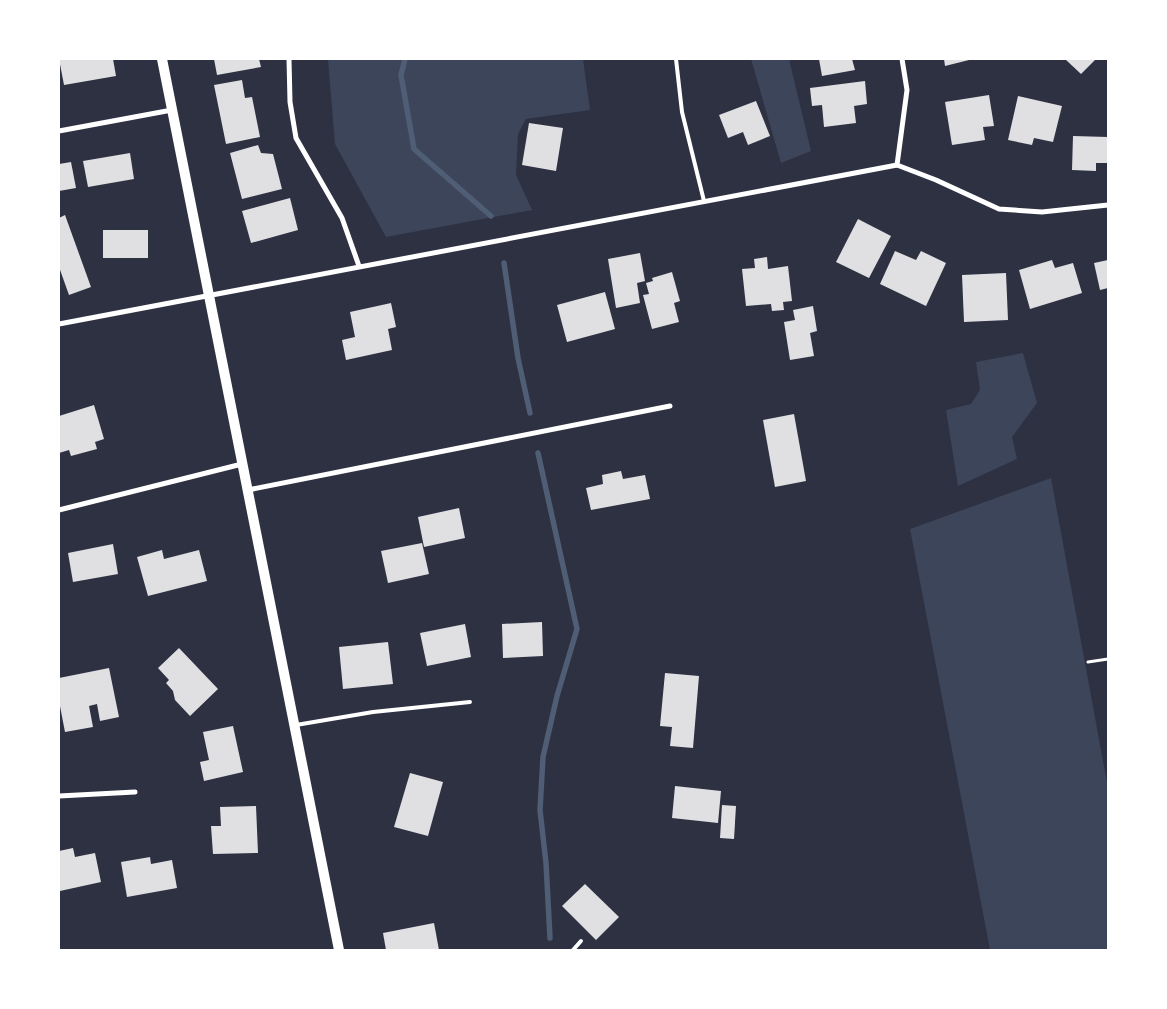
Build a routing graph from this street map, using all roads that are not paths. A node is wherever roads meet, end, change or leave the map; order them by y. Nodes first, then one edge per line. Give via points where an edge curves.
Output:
1 (162, 59) edge
2 (289, 59) edge
3 (676, 59) edge
4 (902, 59) edge
5 (172, 110) junction
6 (59, 131) edge
7 (897, 165) junction
8 (704, 201) junction
9 (1108, 205) edge
10 (359, 266) junction
11 (208, 295) junction
12 (59, 324) edge
13 (670, 406) dead end
14 (242, 464) junction
15 (247, 490) junction
16 (59, 510) edge
17 (470, 702) dead end
18 (294, 726) junction
19 (135, 792) dead end
20 (59, 796) edge
21 (581, 940) dead end
22 (339, 950) edge
23 (573, 950) edge

1 - 5 main road
2 - 10 street via 290,102 296,138 342,218
3 - 8 lane via 682,112
4 - 7 street via 907,90
5 - 6 street
5 - 11 main road
7 - 8 street
7 - 9 street via 999,210 1042,212
8 - 10 street
10 - 11 street
11 - 12 street
11 - 14 main road
13 - 15 street
14 - 15 main road
14 - 16 street
15 - 18 main road
17 - 18 lane via 373,712
18 - 22 main road
19 - 20 street
21 - 23 lane

